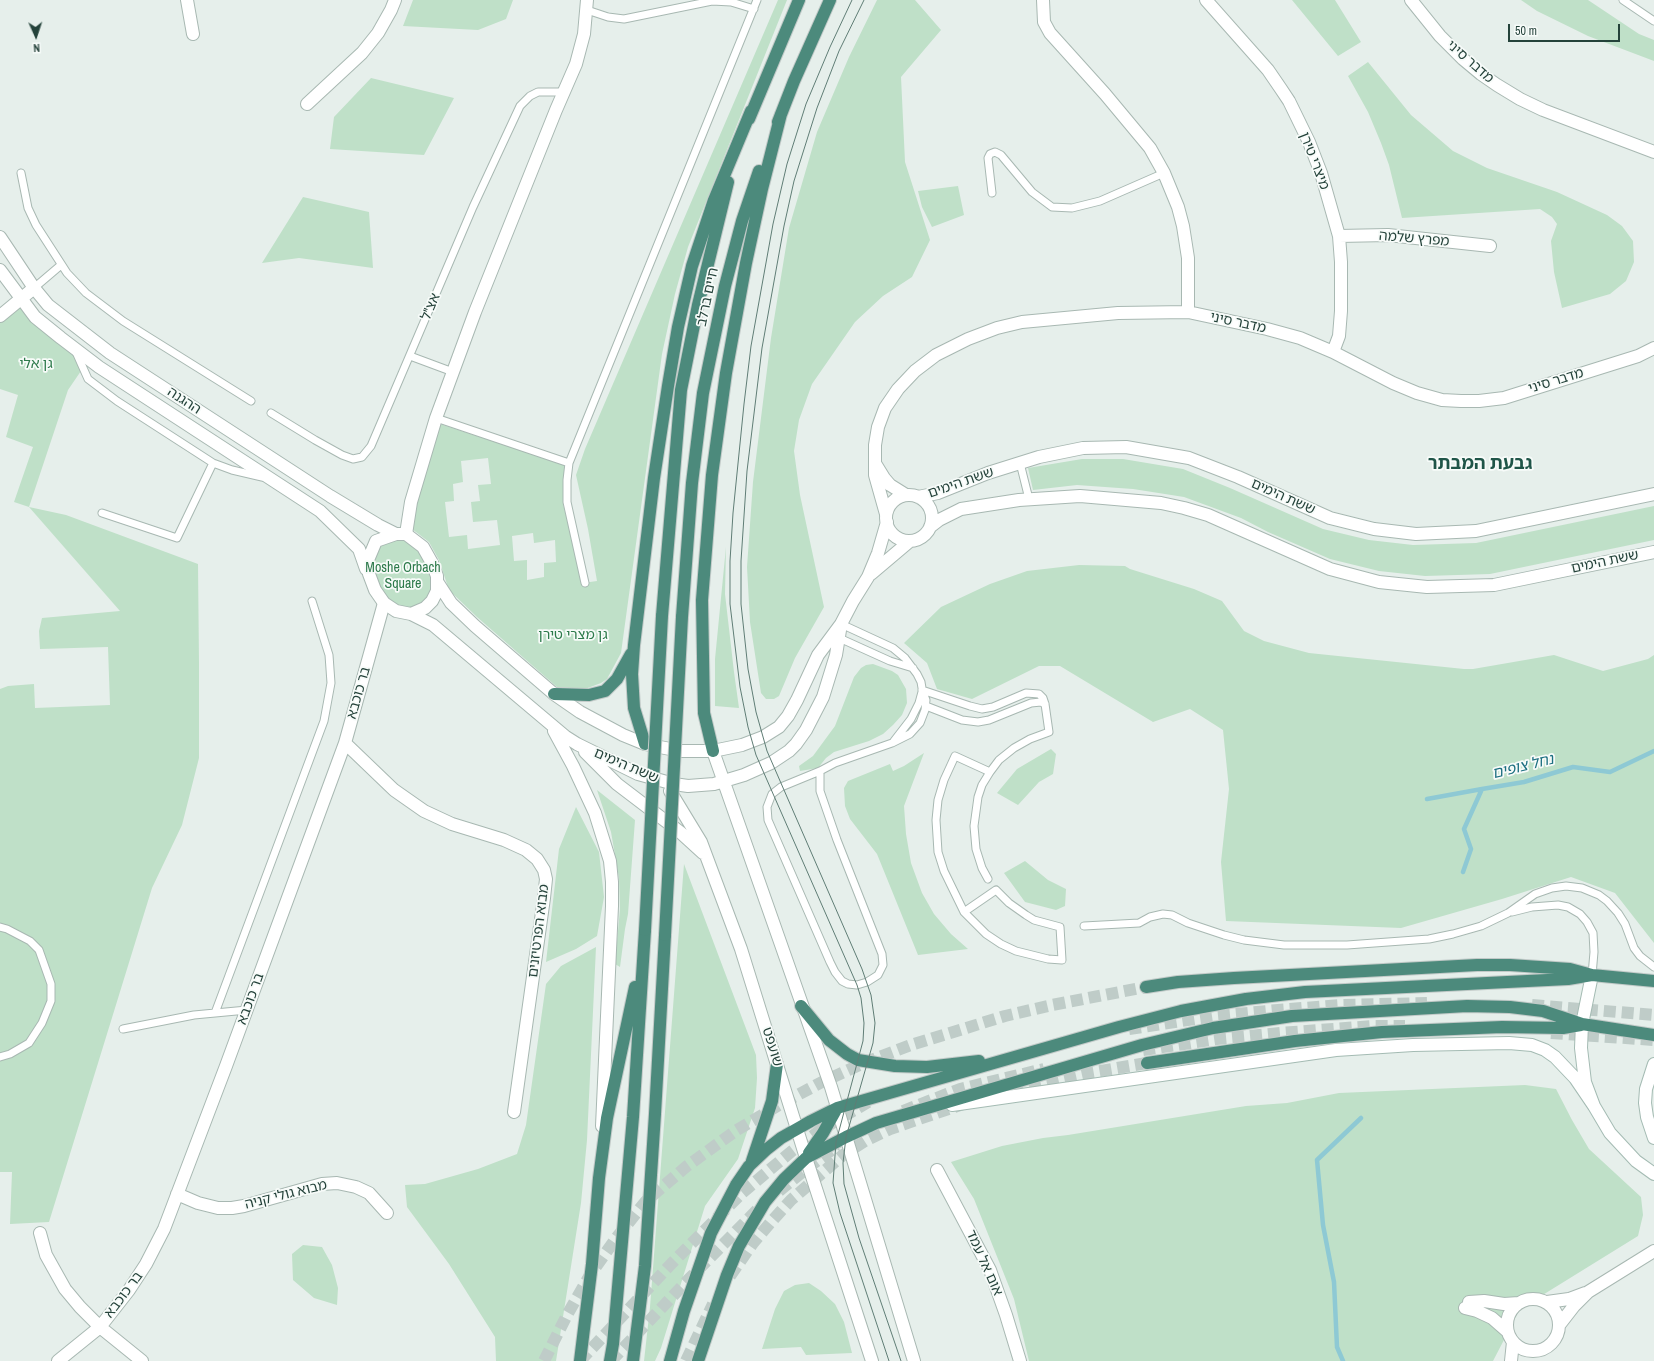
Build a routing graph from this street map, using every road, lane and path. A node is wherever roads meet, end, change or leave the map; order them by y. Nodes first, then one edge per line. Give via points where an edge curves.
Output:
1 (187, 0) edge
2 (395, 0) edge
3 (758, 0) edge
4 (799, 0) edge
5 (830, 0) edge
6 (1206, 0) edge
7 (1411, 0) edge
8 (1623, 0) edge
9 (1040, 1) edge
10 (587, 5) edge
11 (754, 9) junction
12 (1654, 21) edge
13 (193, 34) dead end
14 (564, 92) junction
15 (307, 104) dead end
16 (751, 111) junction
17 (781, 114) junction
18 (1654, 152) edge
19 (1164, 172) junction
20 (20, 173) dead end
21 (992, 193) dead end
22 (1339, 236) junction
23 (0, 237) edge
24 (1490, 246) dead end
25 (61, 265) junction
26 (0, 270) edge
27 (34, 288) junction
28 (20, 299) junction
29 (1188, 312) junction
30 (0, 316) edge
31 (74, 348) junction
32 (1654, 348) edge
33 (1333, 352) junction
34 (410, 356) junction
35 (453, 372) junction
36 (251, 401) dead end
37 (271, 413) dead end
38 (436, 418) junction
39 (874, 461) junction
40 (213, 463) junction
41 (569, 463) junction
42 (1020, 463) junction
43 (270, 478) junction
44 (1654, 494) edge
45 (912, 496) junction
46 (1029, 499) junction
47 (102, 513) dead end
48 (886, 518) junction
49 (930, 527) junction
50 (401, 534) junction
51 (910, 541) junction
52 (1654, 552) edge
53 (368, 574) junction
54 (868, 577) junction
55 (585, 582) dead end
56 (438, 583) junction
57 (312, 601) dead end
58 (384, 603) junction
59 (410, 614) junction
60 (841, 624) junction
61 (836, 637) junction
62 (634, 645) junction
63 (913, 668) junction
64 (922, 690) junction
65 (554, 694) junction
66 (1046, 704) junction
67 (926, 706) junction
68 (549, 723) junction
69 (345, 743) junction
70 (892, 743) junction
71 (577, 744) junction
72 (645, 744) junction
73 (713, 751) junction
74 (820, 771) junction
75 (990, 772) junction
76 (723, 781) junction
77 (664, 782) junction
78 (709, 860) junction
79 (988, 880) dead end
80 (964, 912) junction
81 (1508, 913) junction
82 (1084, 926) dead end
83 (0, 927) edge
84 (644, 949) junction
85 (1654, 967) edge
86 (1592, 975) junction
87 (1654, 982) edge
88 (1146, 987) tunnel mouth
89 (801, 1006) junction
90 (247, 1010) junction
91 (216, 1013) junction
92 (1582, 1024) junction
93 (123, 1029) dead end
94 (1654, 1035) edge
95 (0, 1057) edge
96 (1016, 1057) junction
97 (1147, 1063) tunnel mouth
98 (777, 1064) junction
99 (1654, 1064) edge
100 (1594, 1106) junction
101 (838, 1108) junction
102 (929, 1108) junction
103 (514, 1112) dead end
104 (798, 1128) junction
105 (846, 1137) junction
106 (1654, 1138) edge
107 (806, 1158) junction
108 (750, 1166) junction
109 (937, 1170) dead end
110 (1654, 1174) edge
111 (599, 1178) junction
112 (177, 1194) junction
113 (387, 1213) dead end
114 (40, 1233) dead end
115 (1654, 1251) edge
116 (1588, 1292) junction
117 (1547, 1302) junction
118 (1519, 1303) junction
119 (1560, 1324) junction
120 (100, 1326) junction
121 (1510, 1337) junction
122 (1536, 1352) junction
123 (58, 1361) edge
124 (142, 1361) edge
125 (580, 1361) edge
126 (610, 1361) edge
127 (633, 1361) edge
128 (670, 1361) edge
129 (698, 1361) edge
130 (872, 1361) edge
131 (914, 1361) edge
132 (1020, 1361) edge
133 (1511, 1361) edge
134 (1525, 1361) edge

1 - 13 street
2 - 15 street via 378,33 362,53
3 - 11 lane
4 - 16 highway, חיים ברלב
5 - 17 highway, חיים ברלב
6 - 22 street, מיצרי טירן via 1268,70 1289,101 1321,173
7 - 18 street, מדבר סיני via 1462,58 1498,86 1543,110
8 - 12 lane
9 - 19 street via 1044,22 1050,33 1150,148
10 - 11 lane via 608,17 624,19 712,2 731,2
10 - 14 street via 584,34 576,64
11 - 41 lane
14 - 34 lane, אצ"ל via 538,92 520,106 473,207
14 - 35 street
16 - 62 highway via 714,200 692,266 678,327 654,478
16 - 84 highway, חיים ברלב, bridge via 715,231 681,390 662,616
17 - 73 highway via 746,262 726,373 712,475 702,600 704,713
17 - 127 highway, חיים ברלב, bridge via 742,221 725,286 703,393 692,482 645,1266
19 - 21 lane via 1100,201 1072,208 1052,207 1032,192 1001,155 995,152 988,158
19 - 29 street via 1183,226 1188,258
20 - 25 lane via 28,208
22 - 24 street, מפרץ שלמה via 1388,235
22 - 33 street, מיצרי טירן via 1341,311 1339,336
23 - 27 street, ההגנה
25 - 27 lane
25 - 36 lane via 86,293 123,321
26 - 28 street, ההגנה
27 - 28 street
27 - 50 street, ההגנה via 48,305 110,352 330,496 378,525
28 - 30 street
28 - 31 street, ההגנה via 35,317
29 - 33 street, מדבר סיני via 1300,338
29 - 39 street, מדבר סיני via 1118,313 1022,322 968,339 936,355 915,371 898,389 885,408 878,427
31 - 40 lane via 88,378 116,401
31 - 43 street, ההגנה via 99,367
32 - 33 street, מדבר סיני via 1638,356 1504,398 1479,401 1442,400 1417,393
34 - 35 lane
34 - 37 lane, אצ"ל via 371,446 362,457 353,459 342,455
35 - 38 street
38 - 41 lane
38 - 50 street
39 - 45 street via 884,478 894,488
39 - 48 street, מדבר סיני
40 - 43 lane
40 - 47 lane via 177,538
41 - 55 lane via 567,502
42 - 44 street, ששת הימים via 1083,448 1126,447 1149,450 1189,458 1330,518 1374,529 1416,534 1476,531
42 - 45 street, ששת הימים via 938,493
42 - 46 lane
43 - 53 street, ההגנה via 320,511 342,532 359,549
45 - 48 street via 895,500 889,507
45 - 49 street via 925,501 930,508
46 - 49 street, ששת הימים via 961,509
46 - 52 street, ששת הימים via 1080,496 1161,503 1184,508 1240,528 1330,569 1379,582 1427,587 1494,585
48 - 51 street via 895,536
48 - 54 street, ששת הימים via 878,553
49 - 51 street via 922,537
50 - 53 street via 376,541 368,560
50 - 56 street via 423,547 432,563
51 - 54 street, ששת הימים
53 - 58 street
54 - 60 street, ששת הימים
56 - 59 street via 432,601 425,608
56 - 65 street, ששת הימים via 444,594 464,616
57 - 91 lane via 329,655 331,683 324,721
58 - 59 street via 396,611
58 - 69 street, בר כוכבא
59 - 68 street, ששת הימים via 439,630
60 - 61 street, ששת הימים
60 - 63 lane via 893,648
61 - 63 lane via 890,661
61 - 73 street, ששת הימים via 818,655 788,716 779,727 742,745
61 - 76 street, ששת הימים via 830,678 823,697 796,744 771,763
62 - 65 highway via 618,680 605,691 589,695
62 - 72 highway via 634,708
63 - 64 lane via 921,682
64 - 66 lane via 982,709 1026,693 1039,694
64 - 67 lane
64 - 70 lane via 911,719
65 - 72 street, ששת הימים via 607,727
66 - 67 lane via 1031,703 978,722 962,720
66 - 75 lane via 1049,732 1014,748 999,760
67 - 70 lane via 916,728 906,737
68 - 71 street, ששת הימים
68 - 111 street via 573,766 594,813 610,861 612,882
69 - 90 street, בר כוכבא
69 - 103 street, מבוא הפרטיזנים via 394,790 424,811 452,824 504,840 526,850 537,859 544,870 544,898
70 - 74 lane via 835,763
71 - 77 street, ששת הימים via 625,768
71 - 78 street via 617,784 680,832
72 - 73 street, ששת הימים via 680,751
72 - 77 street, שועפט
73 - 76 street
74 - 74 lane via 820,791 827,812 882,954 883,965 878,975 857,985 845,983 835,972 767,816 767,803 775,791
75 - 79 lane via 978,797 974,826 976,849
75 - 80 lane via 955,756 938,800 938,852 948,882
76 - 77 street, ששת הימים via 702,786
76 - 89 street
77 - 78 street, שועפט via 695,831
78 - 98 street, שועפט via 741,949
80 - 80 lane via 986,934 1001,944 1032,956 1062,960 1060,927 1034,920 1009,903 996,890
81 - 82 lane via 1481,926 1442,937 1333,946 1284,945 1244,940 1163,914 1139,923
81 - 85 lane via 1535,894 1552,888 1576,887 1590,891 1607,901 1618,913 1634,948
81 - 86 lane via 1558,904 1580,914 1593,933
83 - 95 lane via 30,941 39,950 51,984 51,1001 42,1023 29,1042
84 - 111 highway via 607,1118
84 - 126 highway via 632,1125
86 - 87 highway
86 - 88 highway via 1570,969 1476,965 1234,978
86 - 92 street
86 - 96 highway via 1568,980 1275,995 1181,1011
89 - 96 highway via 829,1040 847,1054 864,1061 895,1066 926,1066
89 - 101 street
90 - 91 lane
90 - 112 street, בר כוכבא
91 - 93 lane
92 - 94 highway
92 - 97 highway via 1563,1028 1502,1027 1382,1032 1295,1040
92 - 100 street via 1582,1062 1585,1082
92 - 102 highway via 1543,1011 1510,1007 1452,1006 1292,1016 1213,1028 1142,1045
96 - 101 highway
98 - 104 street, שועפט
98 - 108 highway via 770,1110
99 - 106 street via 1646,1089 1645,1103
100 - 102 street via 1575,1078 1545,1050 1532,1045 1509,1043 1458,1043 1336,1050
100 - 110 street via 1622,1148
101 - 104 highway
101 - 105 street
101 - 107 highway
102 - 105 highway via 876,1123
104 - 107 street, שועפט
104 - 108 highway via 767,1149
105 - 107 highway
105 - 131 street
107 - 129 highway via 765,1202 739,1246
107 - 130 street, שועפט
108 - 128 highway via 736,1185 711,1233
109 - 132 street, אום אל עמד via 990,1270
111 - 125 highway
112 - 113 street, מבוא גולי קניה via 198,1203 218,1208 232,1208 322,1184 338,1183 369,1193
112 - 120 street, בר כוכבא via 164,1229 146,1264
114 - 120 street via 46,1255 65,1289
115 - 116 street
116 - 117 street via 1569,1299
116 - 119 street
117 - 118 street via 1533,1299
117 - 119 street via 1556,1311
118 - 121 street via 1508,1316 1507,1327
118 - 121 street via 1484,1301 1467,1305 1492,1318
119 - 122 street via 1554,1342
120 - 123 street, בר כוכבא
120 - 124 street
121 - 122 street via 1519,1348
121 - 133 street
122 - 134 street

